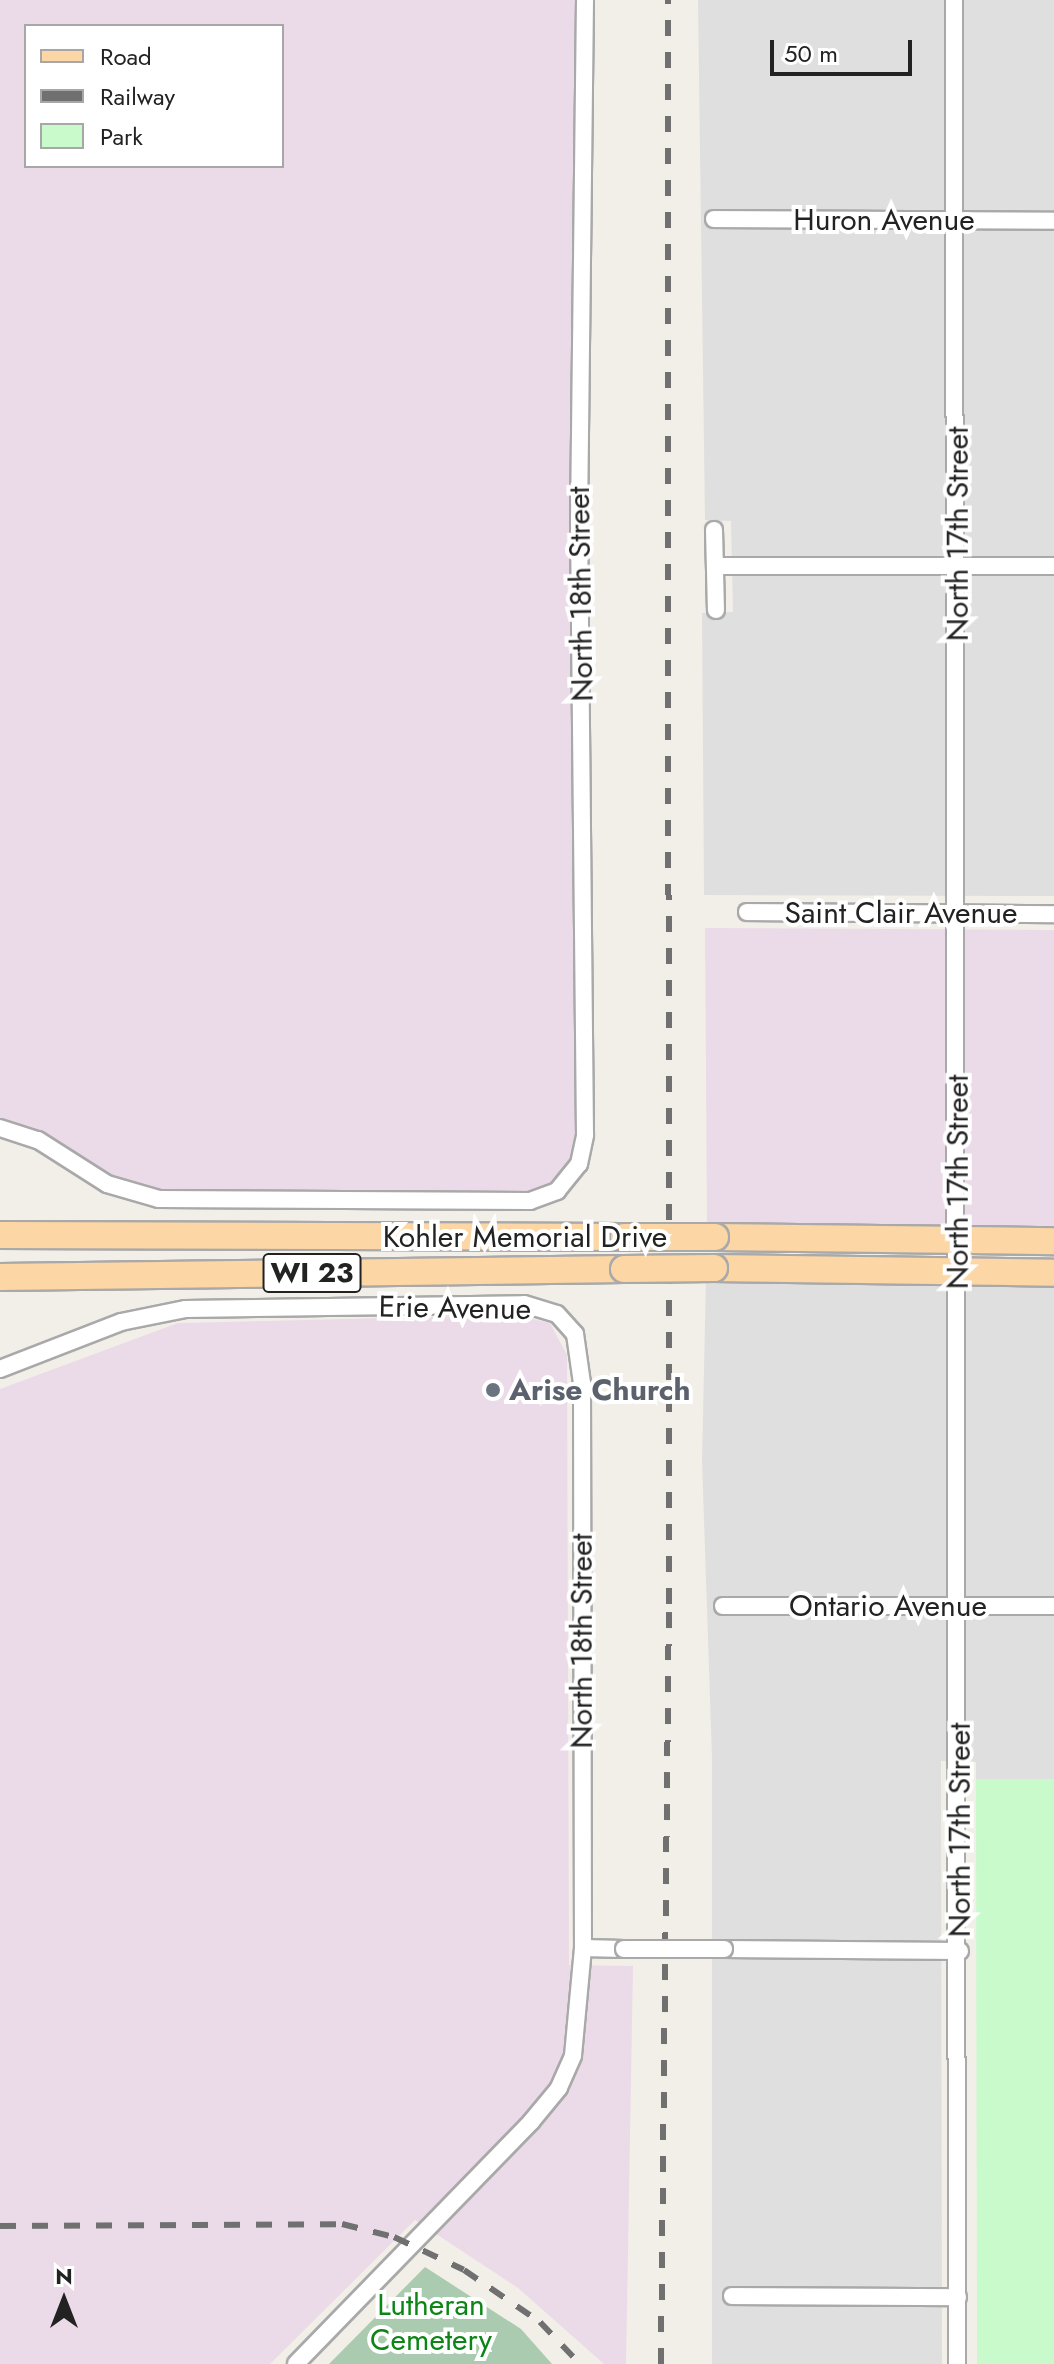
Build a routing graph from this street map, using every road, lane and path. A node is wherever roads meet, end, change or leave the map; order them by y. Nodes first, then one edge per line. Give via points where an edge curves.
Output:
1 (585, 0) edge
2 (954, 0) edge
3 (714, 219) dead end
4 (957, 221) junction
5 (1054, 221) edge
6 (714, 530) dead end
7 (958, 565) junction
8 (715, 566) junction
9 (1054, 566) edge
10 (716, 610) dead end
11 (747, 912) dead end
12 (957, 913) junction
13 (1054, 914) edge
14 (0, 1128) edge
15 (0, 1235) edge
16 (958, 1240) junction
17 (1054, 1241) edge
18 (958, 1271) junction
19 (1054, 1273) edge
20 (0, 1277) edge
21 (575, 1334) joint
22 (0, 1369) edge
23 (960, 1605) junction
24 (723, 1606) dead end
25 (1054, 1606) edge
26 (583, 1948) junction
27 (960, 1951) junction
28 (732, 2296) dead end
29 (958, 2297) junction
30 (296, 2364) edge
31 (957, 2364) edge

1 - 14 street, North 18th Street via 579,520 585,1135 580,1162 567,1183 530,1201 159,1199 107,1184 38,1140
2 - 4 street, North 17th Street
3 - 4 street, Huron Avenue
4 - 5 street, Huron Avenue
4 - 7 street, North 17th Street
6 - 8 street
7 - 8 street
7 - 9 street
7 - 12 street, North 17th Street
8 - 10 street
11 - 12 street, Saint Clair Avenue
12 - 13 street, Saint Clair Avenue
12 - 16 street, North 17th Street
15 - 16 main road, Kohler Memorial Drive / WI 23, bridge
16 - 17 main road, WI 23
16 - 18 street, North 17th Street
18 - 19 main road, WI 23
18 - 20 main road, Kohler Memorial Drive / WI 23, bridge via 714,1268
18 - 23 street, North 17th Street
21 - 22 street, Erie Avenue via 557,1314 524,1304 185,1309 121,1322
21 - 26 street, North 18th Street via 582,1383
23 - 24 street, Ontario Avenue
23 - 25 street, Ontario Avenue
23 - 27 street, North 17th Street
26 - 27 street, bridge
26 - 30 street, North 18th Street via 580,2019 559,2088
27 - 29 street, North 17th Street
28 - 29 street
29 - 31 street, North 17th Street

